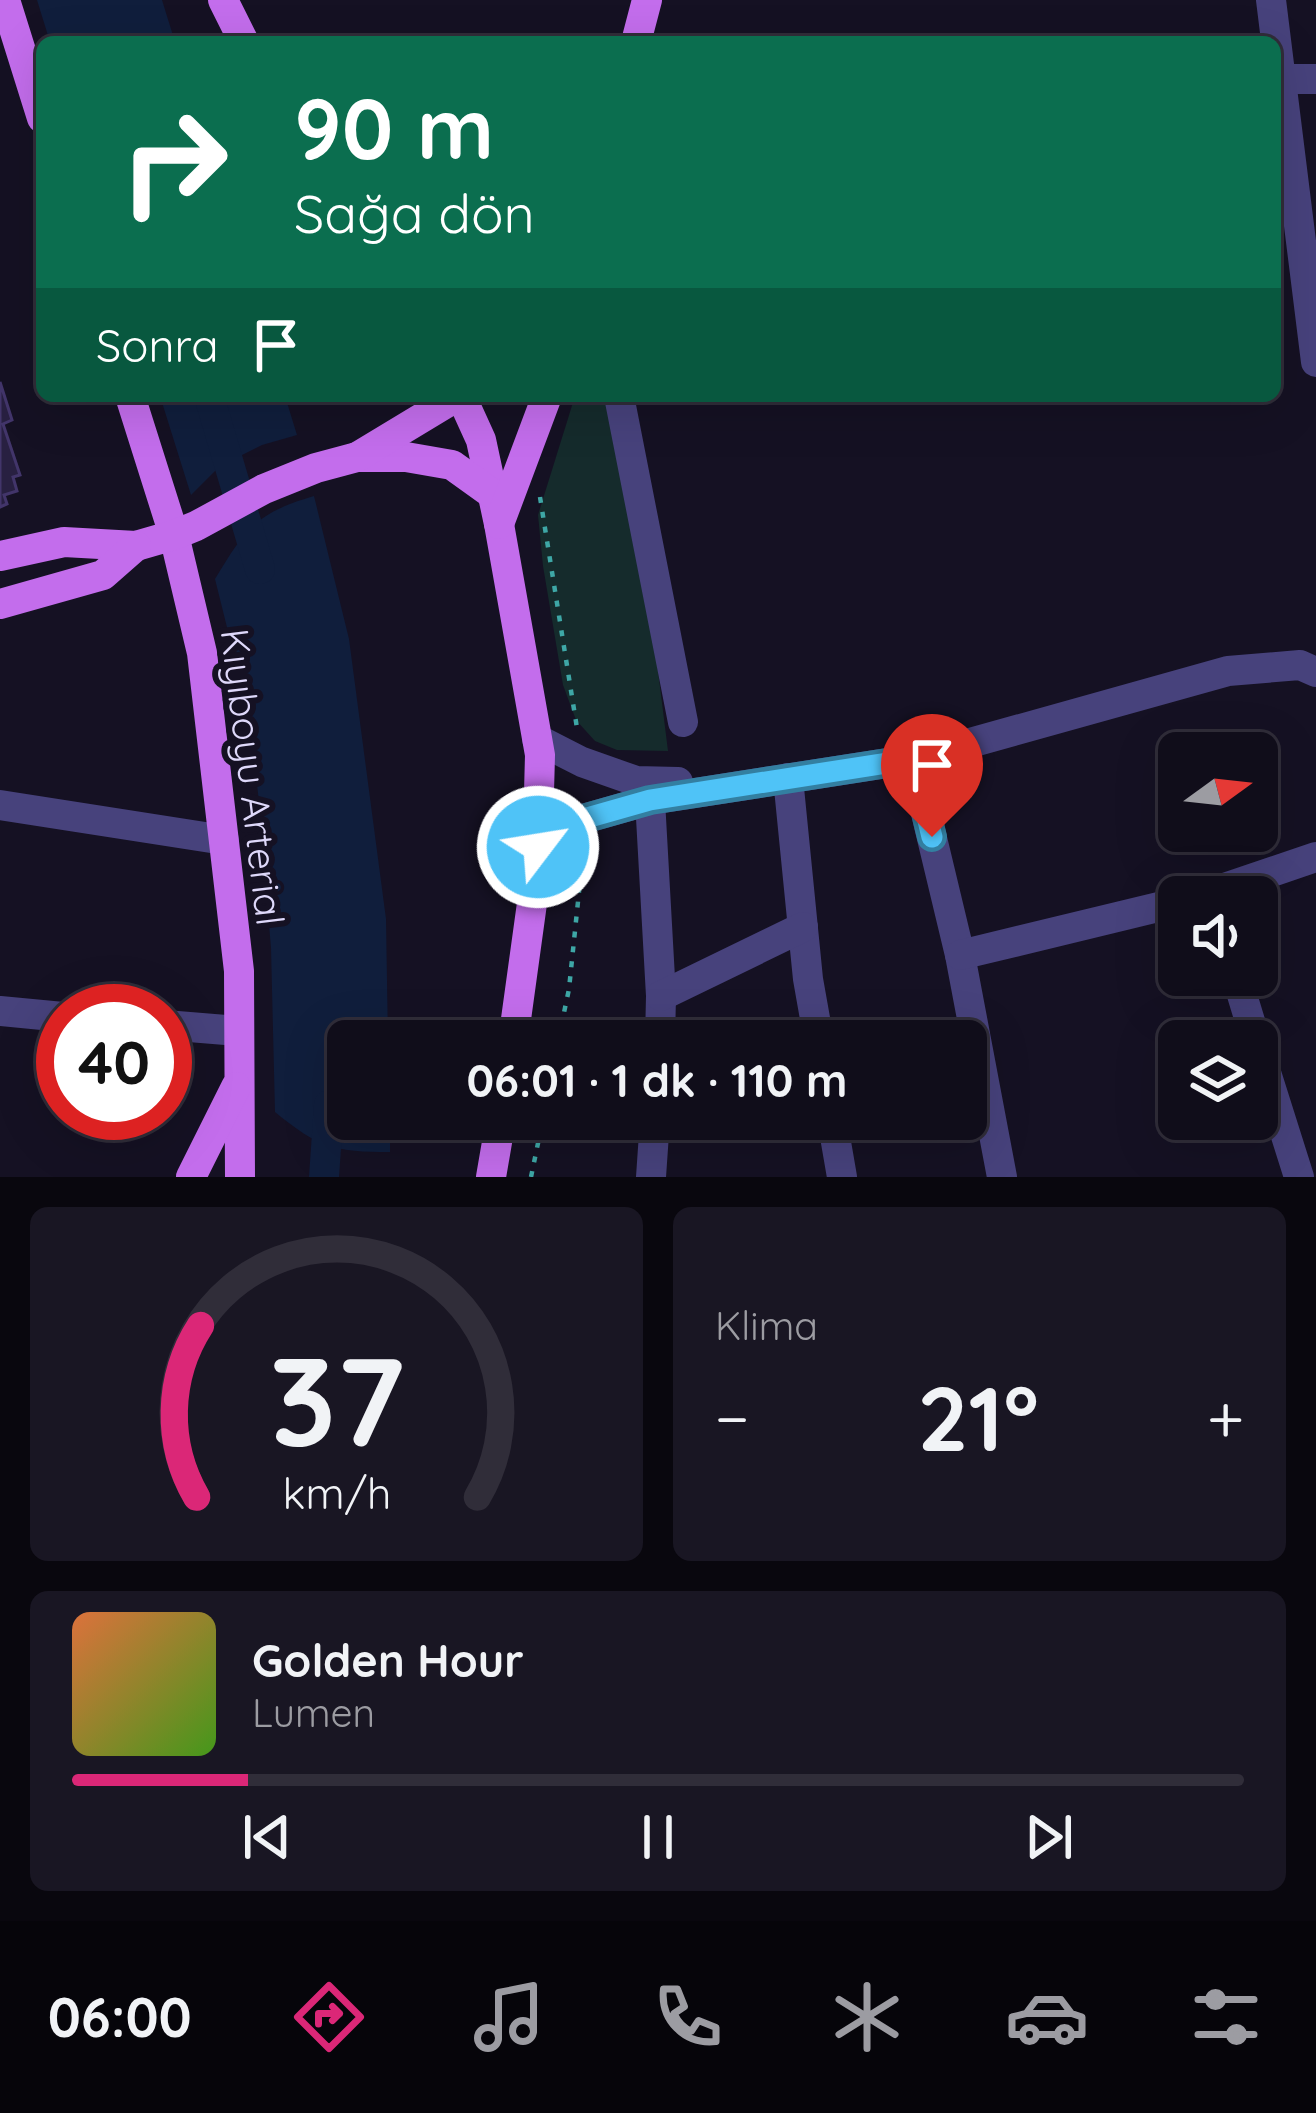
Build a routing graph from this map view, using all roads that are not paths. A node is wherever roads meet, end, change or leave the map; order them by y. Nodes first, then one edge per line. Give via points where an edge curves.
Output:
1 (4, 0) edge
2 (223, 0) edge
3 (646, 0) edge
4 (1270, 0) edge
5 (241, 36) edge
6 (638, 36) edge
7 (1275, 36) edge
8 (1281, 79) joint
9 (1316, 79) edge
10 (36, 99) edge
11 (1316, 362) edge
12 (132, 402) edge
13 (450, 402) edge
14 (463, 402) edge
15 (545, 402) edge
16 (620, 402) edge
17 (357, 457) junction
18 (490, 493) junction
19 (499, 524) junction
20 (185, 531) junction
21 (136, 546) junction
22 (0, 556) edge
23 (0, 604) edge
24 (1316, 672) edge
25 (683, 722) dead end
26 (537, 739) junction
27 (913, 759) junction
28 (788, 778) junction
29 (756, 784) junction
30 (650, 800) junction
31 (0, 805) edge
32 (224, 839) junction
33 (538, 847) junction
34 (1316, 857) edge
35 (1262, 876) edge
36 (1158, 907) edge
37 (802, 927) junction
38 (960, 955) junction
39 (661, 996) junction
40 (0, 1012) edge
41 (36, 1015) edge
42 (516, 1020) edge
43 (660, 1020) edge
44 (816, 1020) edge
45 (192, 1027) edge
46 (238, 1031) junction
47 (239, 1082) junction
48 (1278, 1110) edge
49 (497, 1140) edge
50 (654, 1140) edge
51 (836, 1140) edge
52 (191, 1177) edge
53 (241, 1177) edge
54 (490, 1177) edge
55 (651, 1177) edge
56 (842, 1177) edge
57 (1002, 1177) edge
58 (1299, 1177) edge

1 - 10 main road
2 - 5 main road
3 - 6 main road
4 - 7 street
8 - 9 street
8 - 11 street
12 - 20 main road, Kıyıboyu Arterial
13 - 17 main road
14 - 18 main road via 481,440
15 - 19 main road
16 - 25 street
17 - 18 main road via 452,465
17 - 20 main road via 264,489
18 - 19 main road
19 - 26 main road
20 - 21 main road
20 - 32 main road, Kıyıboyu Arterial
21 - 22 main road via 64,542
21 - 23 main road via 104,575
24 - 27 street via 1300,665 1228,671
26 - 29 street via 637,781
26 - 33 main road
27 - 28 street
27 - 38 street
28 - 29 street
28 - 37 street
29 - 30 street
30 - 33 street via 576,821
30 - 39 street
31 - 32 street
32 - 46 main road, Kıyıboyu Arterial
33 - 42 main road
34 - 35 street
36 - 38 street
37 - 39 street
37 - 44 street
38 - 57 street
39 - 43 street
40 - 41 street
45 - 46 street
46 - 47 main road, Kıyıboyu Arterial
47 - 52 main road
47 - 53 main road, Kıyıboyu Arterial
48 - 58 street
49 - 54 main road
50 - 55 street
51 - 56 street

